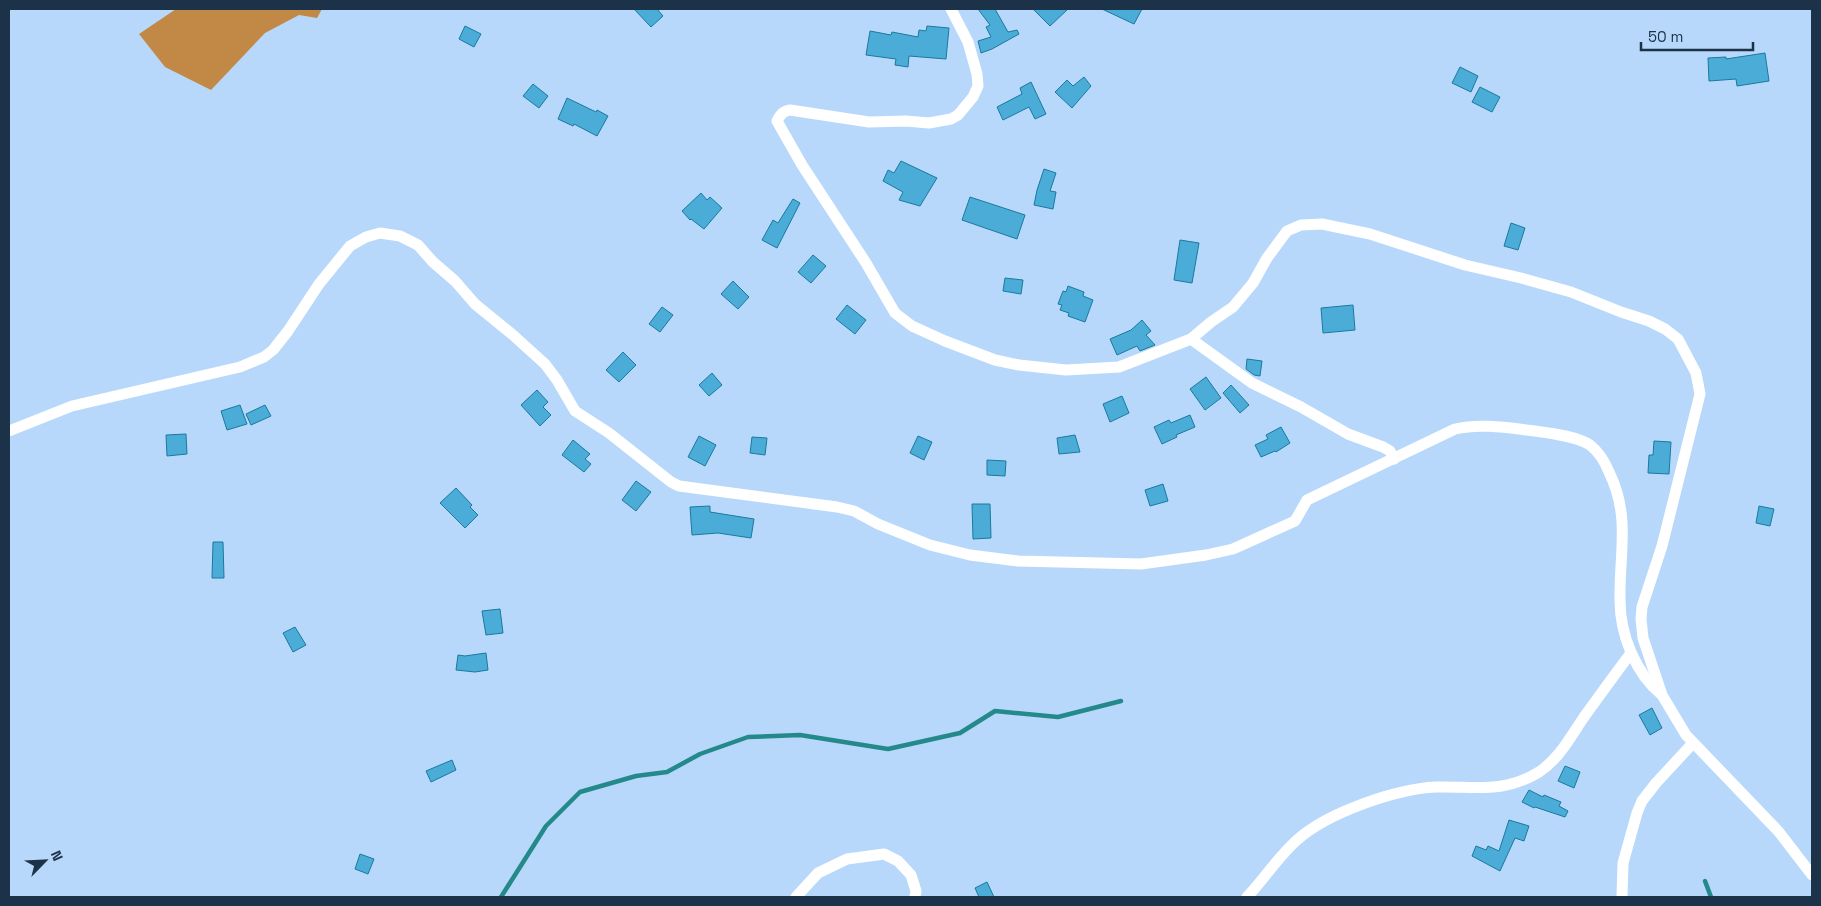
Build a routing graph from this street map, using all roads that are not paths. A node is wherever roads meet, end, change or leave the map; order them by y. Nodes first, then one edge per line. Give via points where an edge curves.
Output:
1 (951, 9) edge
2 (1192, 339) junction
3 (9, 431) edge
4 (1394, 458) junction
5 (1631, 653) junction
6 (1662, 695) junction
7 (1693, 743) junction
8 (1812, 875) edge
9 (796, 897) edge
10 (915, 897) edge
11 (1247, 897) edge
12 (1622, 897) edge

1 - 2 street via 968,42 978,74 978,86 973,97 958,115 929,123 869,122 790,110 781,114 777,121 895,313 912,326 995,360 1066,370 1118,367
2 - 4 street via 1252,382 1348,434 1388,450
2 - 6 street via 1233,308 1287,231 1301,225 1322,224 1370,234 1465,265 1571,292 1672,333 1696,373 1700,394 1662,546 1642,607 1643,638
3 - 4 street via 72,406 240,367 264,357 273,350 350,246 380,233 400,236 418,245 475,304 545,364 575,411 609,433 671,482 679,486 837,506 930,545 970,555 1018,561 1141,564 1233,549 1295,521 1307,500
4 - 5 street via 1447,432 1474,427 1547,432 1580,440 1592,447 1607,467 1620,501 1623,540 1620,600
5 - 6 street via 1646,678
5 - 11 street via 1560,753 1540,771 1503,787 1425,788 1392,795 1350,810 1310,829 1279,857
6 - 7 street
7 - 8 street via 1779,832
7 - 12 street via 1642,801 1624,858
9 - 10 street via 818,873 832,866 847,859 884,854 898,861 911,875

